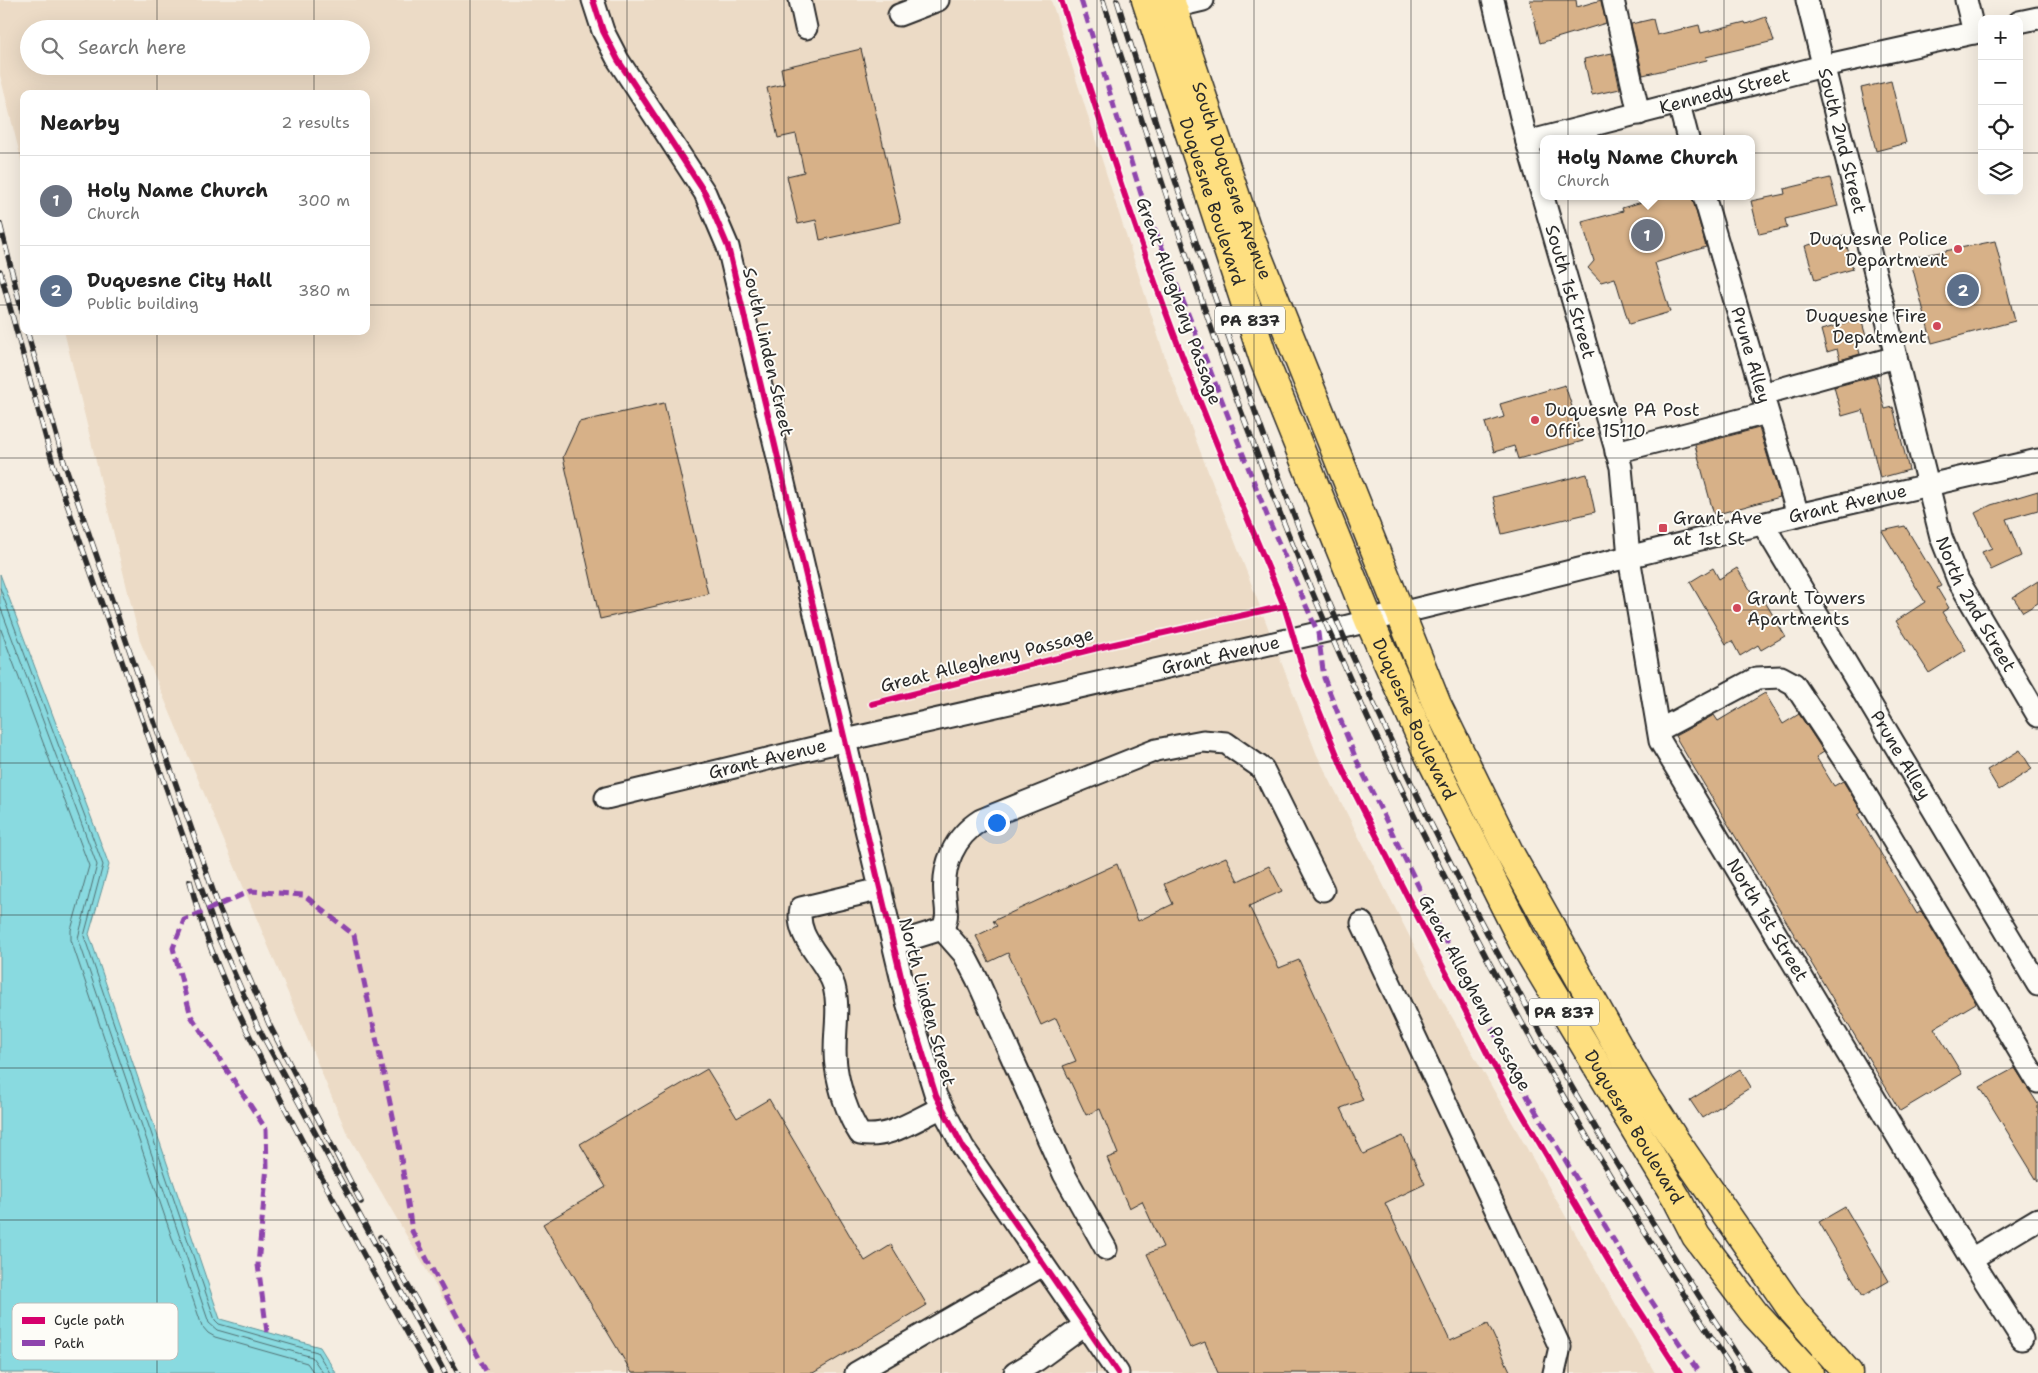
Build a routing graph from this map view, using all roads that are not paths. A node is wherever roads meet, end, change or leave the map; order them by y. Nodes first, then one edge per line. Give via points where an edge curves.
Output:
1 (593, 0) edge
2 (800, 0) edge
3 (938, 0) edge
4 (1203, 0) edge
5 (1493, 0) edge
6 (1613, 0) edge
7 (1806, 0) edge
8 (1966, 0) edge
9 (1160, 5) edge
10 (899, 15) dead end
11 (2038, 18) edge
12 (2023, 21) edge
13 (806, 28) dead end
14 (1978, 32) edge
15 (1823, 66) junction
16 (1679, 104) junction
17 (1639, 114) junction
18 (1555, 135) edge
19 (1687, 135) edge
20 (1540, 139) edge
21 (1527, 142) junction
22 (1540, 187) edge
23 (1544, 200) edge
24 (1705, 200) edge
25 (1896, 357) junction
26 (1765, 403) junction
27 (1616, 452) junction
28 (2038, 460) edge
29 (1928, 486) junction
30 (1798, 515) junction
31 (1763, 524) junction
32 (1629, 557) junction
33 (1398, 612) junction
34 (1369, 620) junction
35 (2038, 716) edge
36 (1659, 730) junction
37 (846, 740) junction
38 (606, 798) dead end
39 (881, 889) junction
40 (1323, 890) dead end
41 (1362, 923) dead end
42 (942, 930) junction
43 (894, 944) junction
44 (2038, 985) edge
45 (2038, 1082) edge
46 (941, 1108) junction
47 (1709, 1191) junction
48 (2038, 1219) edge
49 (1696, 1236) junction
50 (1106, 1249) dead end
51 (1971, 1259) junction
52 (1043, 1265) junction
53 (1085, 1326) junction
54 (2022, 1339) dead end
55 (856, 1373) edge
56 (1014, 1373) edge
57 (1118, 1373) edge
58 (1554, 1373) edge
59 (1782, 1373) edge
60 (1809, 1373) edge
61 (1848, 1373) edge

1 - 37 street, South Linden Street via 603,31 618,60 706,193 728,247
2 - 13 street
3 - 10 street
4 - 9 street
5 - 21 street, South 1st Street
6 - 17 street
7 - 15 street, South 2nd Street
8 - 14 street
9 - 33 main road, South Duquesne Avenue / PA 837
9 - 34 main road, Duquesne Boulevard / PA 837 via 1264,360
11 - 12 street
14 - 15 street, Kennedy Street
15 - 16 street, Kennedy Street
15 - 25 street, South 2nd Street
16 - 17 street, Kennedy Street
16 - 19 street
17 - 18 street, Kennedy Street
20 - 21 street, Kennedy Street
21 - 22 street, South 1st Street
23 - 27 street, South 1st Street
24 - 26 street, Prune Alley
25 - 26 street
25 - 29 street, South 2nd Street
26 - 27 street
26 - 30 street, Prune Alley
27 - 32 street, South 1st Street via 1621,467
28 - 29 street, Grant Avenue
29 - 30 street, Grant Avenue
29 - 35 street, North 2nd Street via 1941,537 1958,580
30 - 31 street, Grant Avenue
31 - 32 street, Grant Avenue
31 - 44 street, Prune Alley
32 - 33 street, Grant Avenue
32 - 36 street, North 1st Street
33 - 34 street, Grant Avenue
33 - 47 main road, Duquesne Boulevard / PA 837 via 1437,705 1510,854 1639,1084
34 - 37 street, Grant Avenue
34 - 49 main road, Duquesne Boulevard / PA 837 via 1426,749 1523,942 1678,1199
36 - 45 street via 1757,678 1781,677 1794,684 1854,775
36 - 51 street, North 1st Street via 1660,741
37 - 38 street, Grant Avenue
37 - 39 street, North Linden Street
39 - 43 street, North Linden Street
39 - 46 street via 801,908 799,918 805,937 833,984 838,1002 836,1066 853,1123 860,1134 871,1137 885,1134
40 - 42 street via 1262,769 1226,743 1203,741 1156,750 968,828 950,855 944,871 947,911
41 - 58 street via 1560,1347
42 - 43 street
42 - 50 street via 964,954 977,979 1064,1174
43 - 46 street, North Linden Street via 920,1049
46 - 52 street, North Linden Street via 987,1184
47 - 49 main road via 1696,1207
47 - 61 main road, Duquesne Boulevard / PA 837 via 1793,1311
48 - 51 street
49 - 59 main road
49 - 60 main road, Duquesne Boulevard / PA 837 via 1755,1314
51 - 54 street, North 1st Street
52 - 53 street, North Linden Street
52 - 55 street
53 - 56 street
53 - 57 street, North Linden Street

